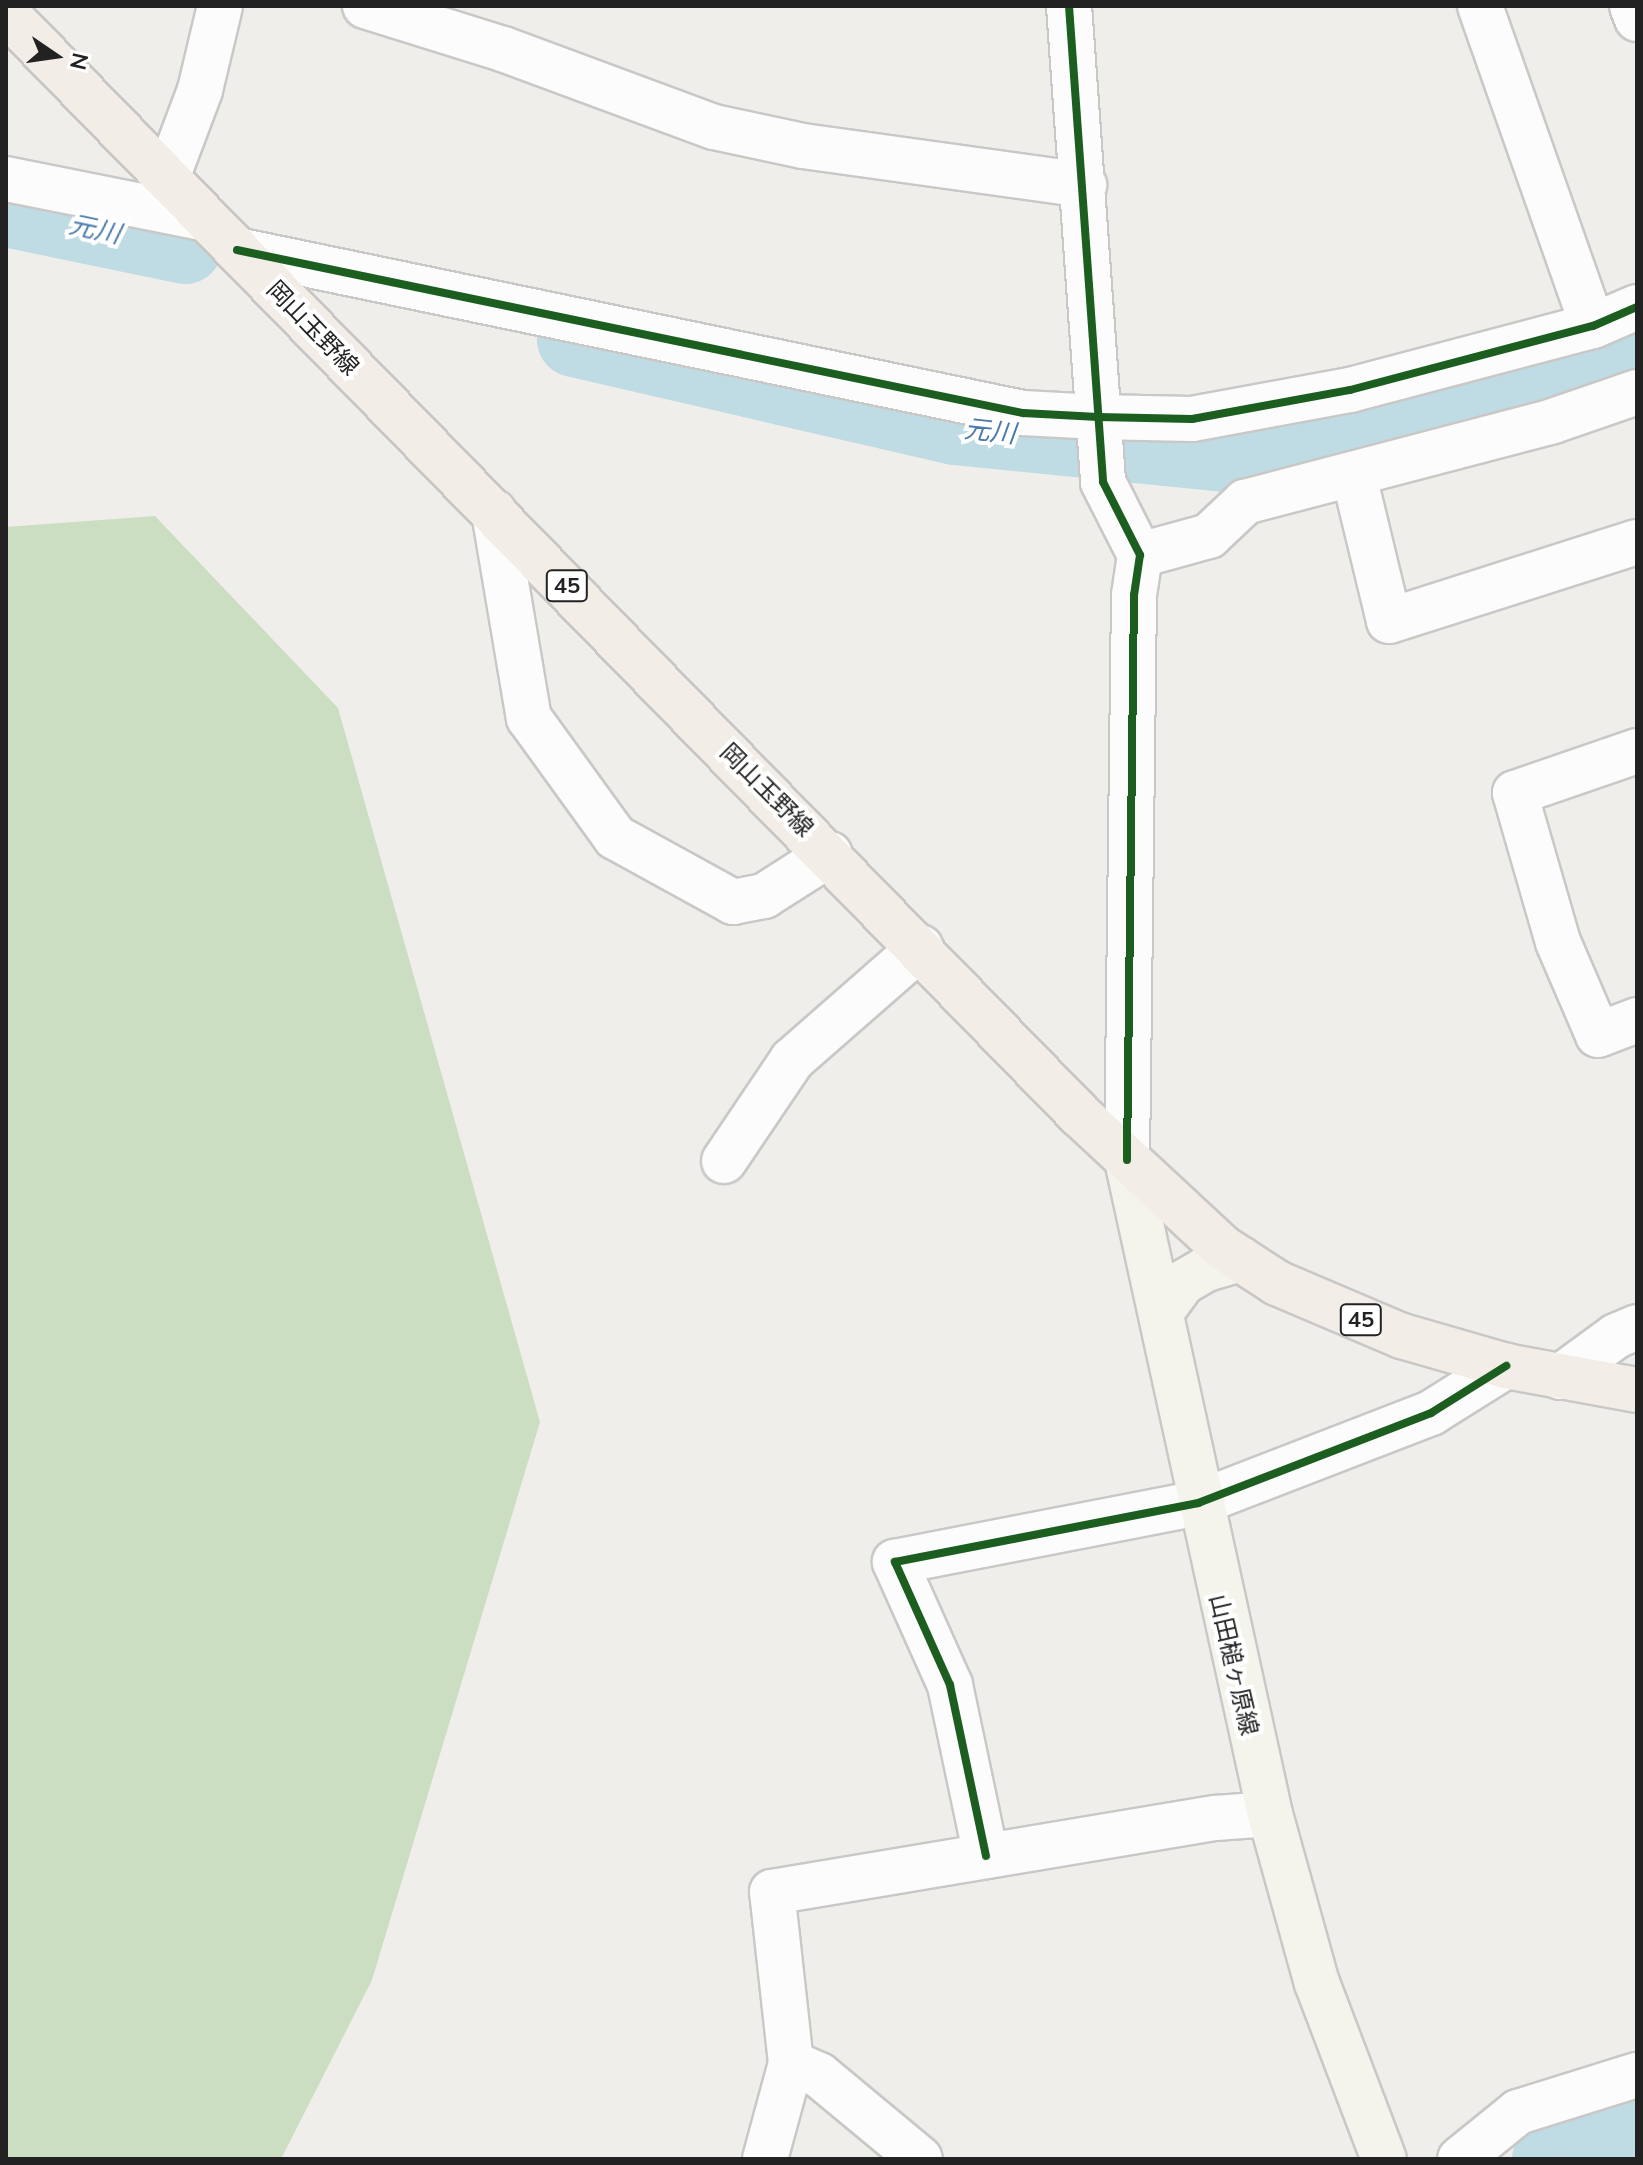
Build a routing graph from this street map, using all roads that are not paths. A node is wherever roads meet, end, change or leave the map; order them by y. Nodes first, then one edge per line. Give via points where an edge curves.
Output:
1 (220, 6) edge
2 (365, 6) edge
3 (1480, 6) edge
4 (1632, 6) edge
5 (1072, 7) edge
6 (6, 13) edge
7 (1637, 19) edge
8 (167, 178) junction
9 (6, 179) edge
10 (1084, 185) junction
11 (206, 219) junction
12 (237, 250) junction
13 (1637, 307) edge
14 (1593, 326) junction
15 (1637, 392) edge
16 (1100, 439) junction
17 (1354, 476) junction
18 (494, 512) junction
19 (1637, 542) edge
20 (1140, 555) junction
21 (1637, 751) edge
22 (830, 854) junction
23 (921, 947) junction
24 (1637, 1020) edge
25 (1127, 1160) junction
26 (724, 1161) dead end
27 (1241, 1259) junction
28 (1162, 1311) junction
29 (1637, 1327) edge
30 (1506, 1366) junction
31 (1560, 1377) junction
32 (1637, 1390) edge
33 (1198, 1503) junction
34 (1270, 1814) junction
35 (986, 1856) junction
36 (791, 2063) junction
37 (1637, 2075) edge
38 (765, 2159) edge
39 (920, 2159) edge
40 (1384, 2159) edge
41 (1460, 2159) edge

1 - 8 street via 200,90
2 - 10 street via 428,23 714,127 803,146
3 - 14 street
4 - 7 street
5 - 10 street
6 - 8 main road, 岡山玉野線 / 45
8 - 11 main road, 岡山玉野線 / 45
9 - 11 street
10 - 16 street
11 - 12 main road, 岡山玉野線 / 45
12 - 16 street via 1023,413
12 - 18 main road, 岡山玉野線 / 45
13 - 14 street
14 - 16 street via 1350,390
15 - 17 street
16 - 20 street via 1103,482
17 - 19 street via 1389,621
17 - 20 street via 1245,502 1209,536
18 - 22 main road, 岡山玉野線 / 45
18 - 22 street via 529,718 615,837 733,902 764,896
20 - 25 street via 1134,611
21 - 24 street via 1515,793 1558,942 1598,1035
22 - 23 main road, 岡山玉野線 / 45
23 - 25 main road, 岡山玉野線 / 45
23 - 26 street via 792,1060
25 - 27 main road, 岡山玉野線 / 45
25 - 28 main road, 山田槌ヶ原線
27 - 28 main road via 1182,1283
27 - 30 main road, 岡山玉野線 / 45 via 1277,1283 1377,1326
28 - 33 main road, 山田槌ヶ原線
29 - 31 street
30 - 31 main road, 岡山玉野線 / 45
30 - 33 street via 1431,1413
31 - 32 main road, 岡山玉野線 / 45
33 - 34 main road, 山田槌ヶ原線
33 - 35 street via 895,1562 950,1685
34 - 35 street
34 - 40 main road, 山田槌ヶ原線 via 1317,1983
35 - 36 street via 772,1892
36 - 38 street
36 - 39 street via 819,2075
37 - 41 street via 1518,2112

